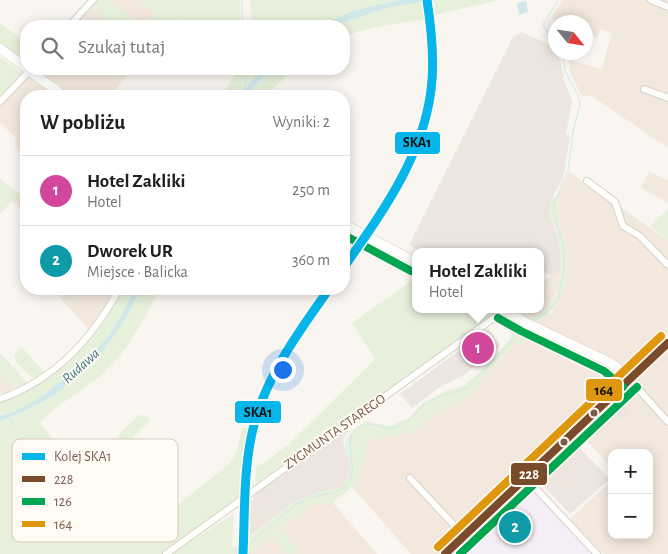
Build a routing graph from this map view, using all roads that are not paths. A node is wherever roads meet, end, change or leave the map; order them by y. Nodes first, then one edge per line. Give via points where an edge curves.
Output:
1 (93, 0) edge
2 (651, 0) edge
3 (668, 7) edge
4 (75, 20) edge
5 (0, 48) edge
6 (20, 63) edge
7 (23, 75) edge
8 (36, 75) edge
9 (644, 89) dead end
10 (56, 90) edge
11 (668, 98) edge
12 (0, 102) edge
13 (587, 181) dead end
14 (350, 227) edge
15 (412, 260) edge
16 (668, 265) edge
17 (115, 295) edge
18 (500, 313) edge
19 (509, 313) edge
20 (668, 344) edge
21 (630, 380) junction
22 (0, 399) edge
23 (668, 422) edge
24 (410, 478) dead end
25 (526, 478) junction
26 (464, 536) junction
27 (166, 554) edge
28 (445, 554) edge
29 (597, 554) edge

1 - 4 street
2 - 3 street
5 - 6 street
7 - 12 street
8 - 10 street
9 - 11 street
13 - 16 street via 615,202 623,226 640,236
14 - 15 street
17 - 22 street via 99,323 66,359 31,384
18 - 27 street, ZYGMUNTA STAREGO
19 - 21 street via 609,362
20 - 21 street
21 - 23 street
21 - 25 street
24 - 26 street
25 - 26 street
25 - 29 street
26 - 28 street

